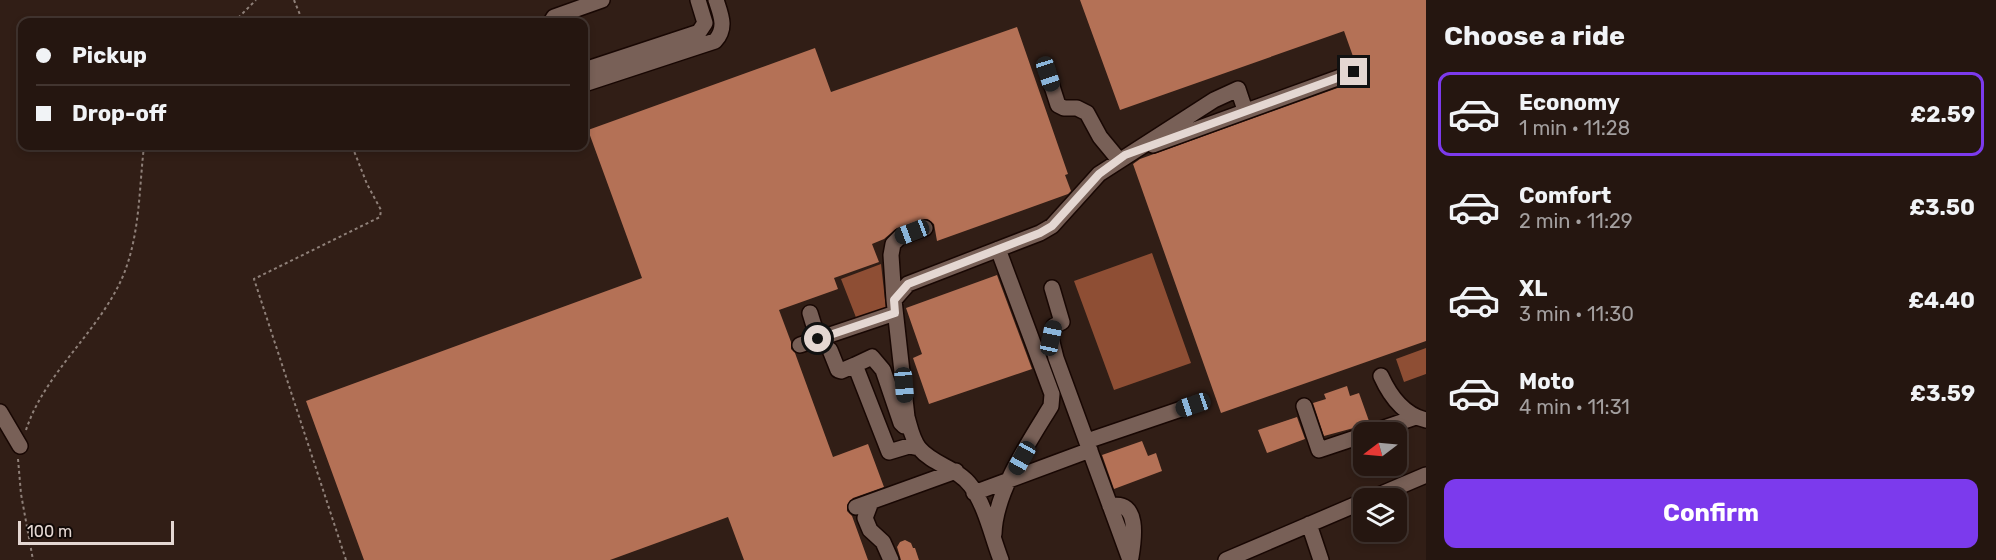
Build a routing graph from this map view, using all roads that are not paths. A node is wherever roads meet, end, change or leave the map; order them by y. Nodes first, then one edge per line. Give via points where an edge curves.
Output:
1 (602, 0) edge
2 (698, 0) edge
3 (716, 0) edge
4 (553, 18) edge
5 (664, 51) junction
6 (616, 67) junction
7 (588, 70) edge
8 (1354, 72) dead end
9 (1048, 74) dead end
10 (588, 82) edge
11 (1245, 110) junction
12 (1122, 158) junction
13 (924, 228) dead end
14 (998, 249) junction
15 (1052, 288) dead end
16 (895, 306) junction
17 (810, 313) dead end
18 (818, 339) junction
19 (800, 345) dead end
20 (830, 350) dead end
21 (855, 365) junction
22 (1381, 376) dead end
23 (1193, 405) dead end
24 (1304, 406) dead end
25 (0, 412) edge
26 (1421, 418) edge
27 (1353, 439) edge
28 (916, 441) junction
29 (20, 446) road end
30 (1088, 446) junction
31 (956, 471) junction
32 (1426, 476) edge
33 (1009, 481) junction
34 (1397, 488) edge
35 (974, 493) junction
36 (871, 502) junction
37 (1353, 506) edge
38 (856, 507) dead end
39 (1309, 524) junction
40 (994, 542) junction
41 (891, 560) edge
42 (1000, 560) edge
43 (1130, 560) edge
44 (1226, 560) edge
45 (1321, 560) edge

1 - 4 street
2 - 5 street via 703,28
3 - 5 street via 723,22 721,34 690,58
5 - 6 street
6 - 7 street
6 - 10 street
8 - 11 street
9 - 12 street via 1058,105 1087,113 1100,137
11 - 12 street
11 - 12 street via 1238,89
12 - 14 street via 1099,174 1052,226
13 - 16 street via 900,237 893,244
14 - 16 street via 908,284
14 - 33 street via 1052,394 1051,406
15 - 30 street via 1062,322 1054,326 1051,338
16 - 18 street
16 - 28 street via 907,417
17 - 18 street
18 - 19 street
20 - 21 street via 838,370
21 - 28 street via 872,357 883,370 901,423
21 - 28 street via 889,452
22 - 26 street via 1388,393
23 - 30 street
24 - 27 street via 1319,450
25 - 29 street
28 - 31 street via 930,456
30 - 33 street
30 - 43 street via 1110,506 1119,504 1131,514 1134,524
31 - 35 street
31 - 36 street
32 - 34 street
33 - 35 street
33 - 40 street via 995,518
35 - 40 street
36 - 38 street
36 - 41 street via 865,518
37 - 39 street
39 - 44 street
39 - 45 street
40 - 42 street

